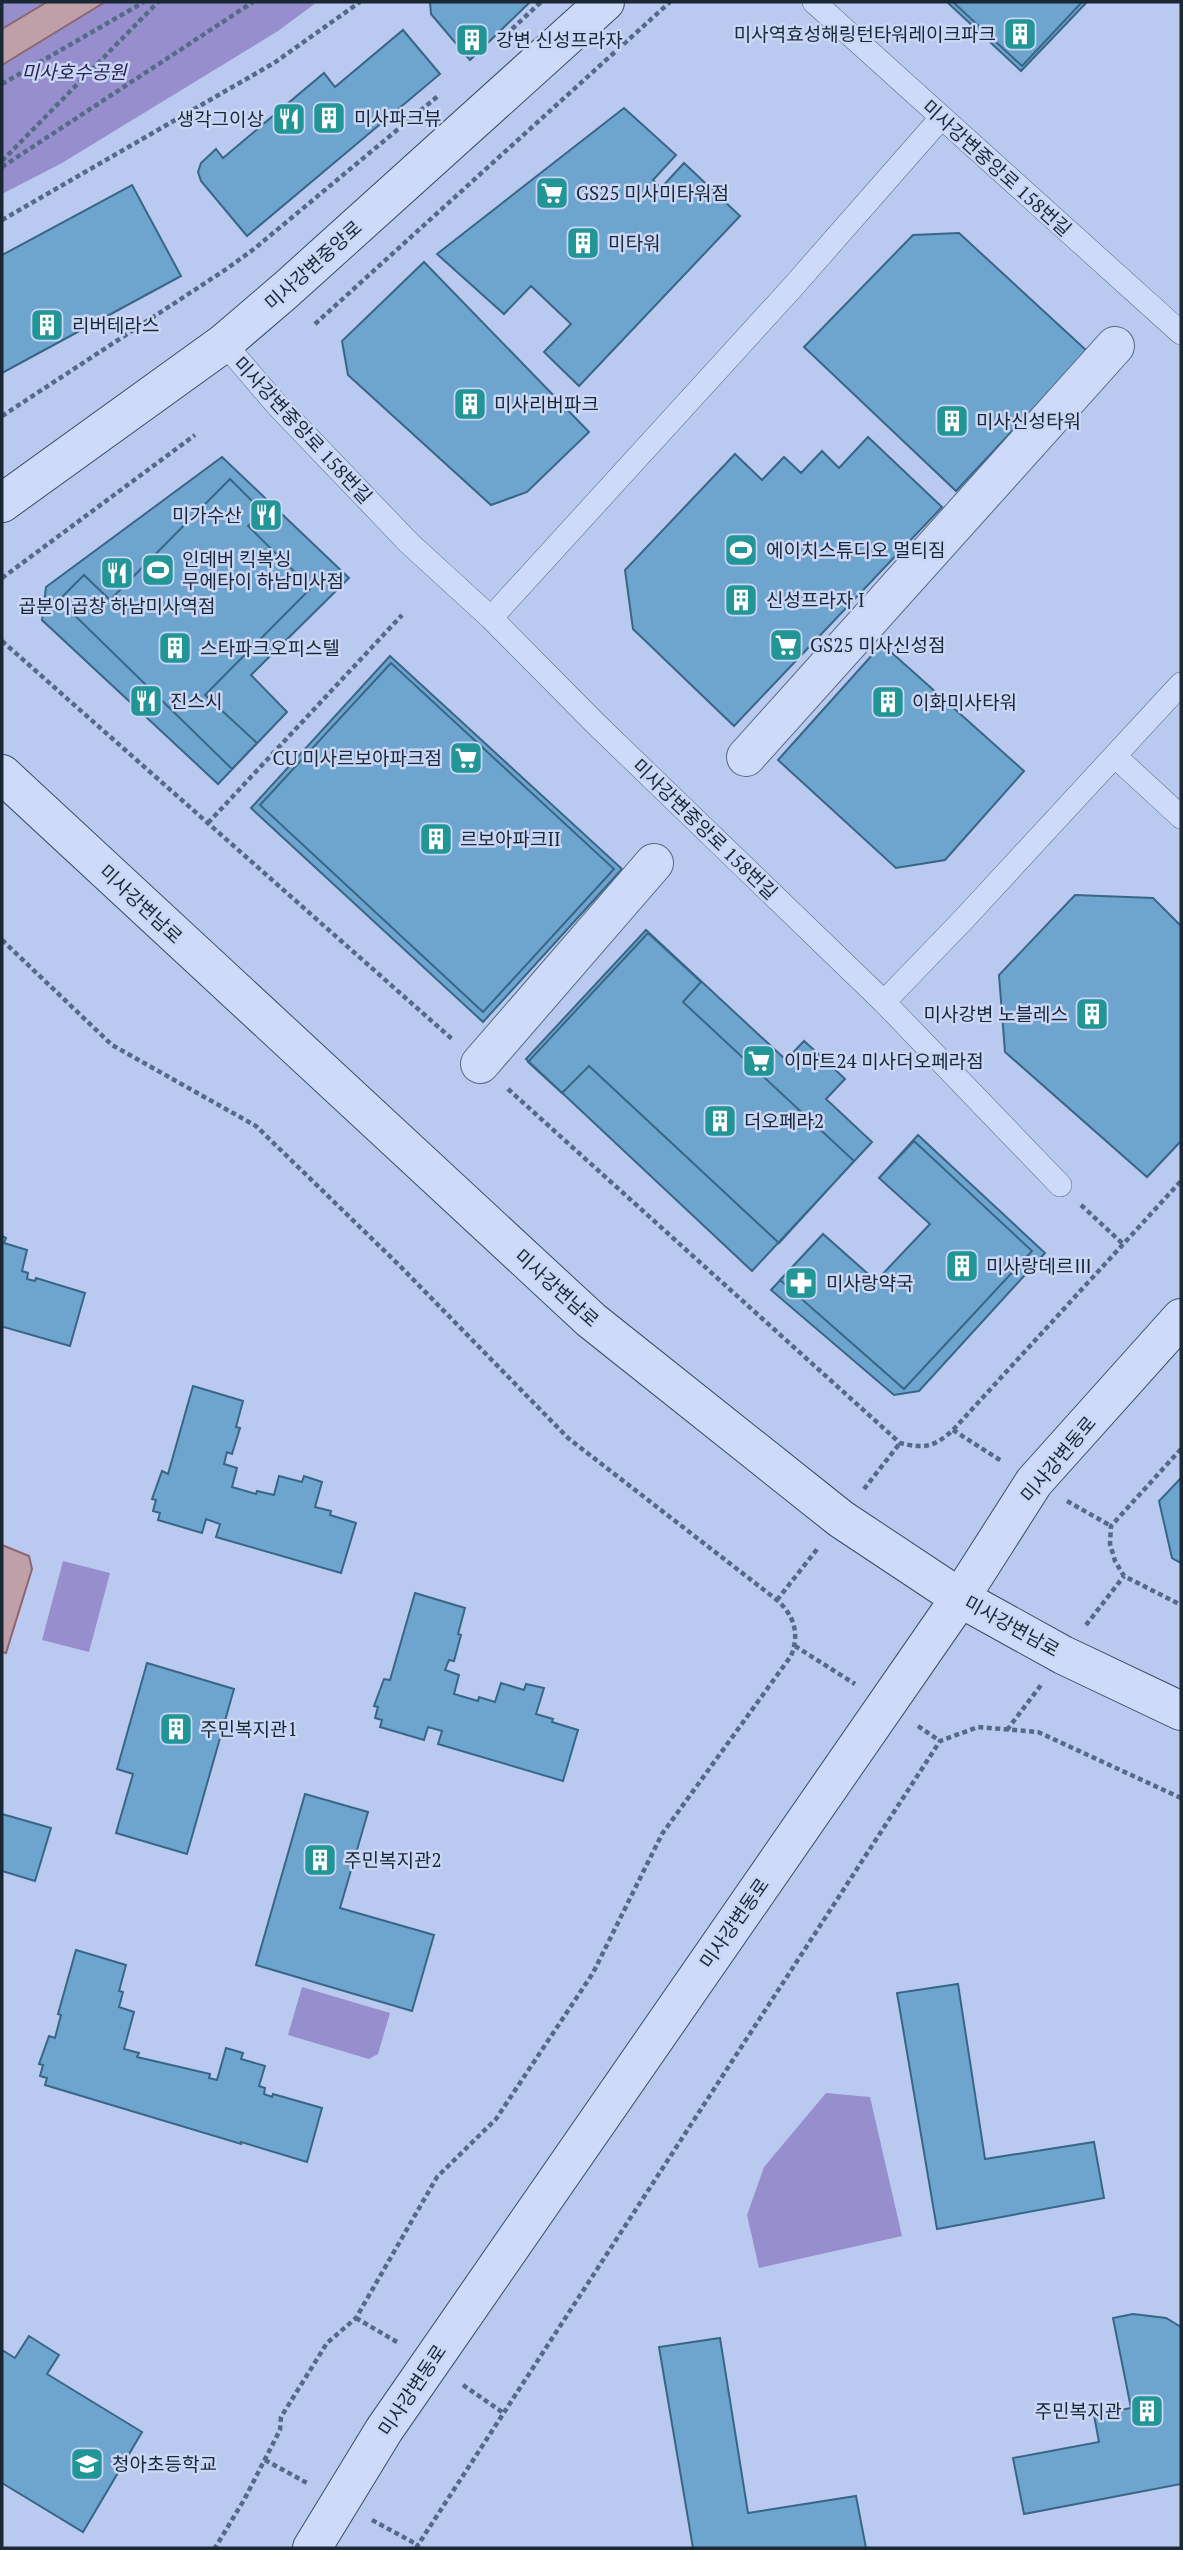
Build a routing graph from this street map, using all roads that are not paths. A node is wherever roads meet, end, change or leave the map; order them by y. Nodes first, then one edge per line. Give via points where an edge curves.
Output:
1 (605, 2) edge
2 (814, 2) edge
3 (942, 118) junction
4 (1181, 333) edge
5 (224, 343) junction
6 (1115, 346) dead end
7 (2, 503) edge
8 (491, 618) junction
9 (1181, 684) edge
10 (746, 757) dead end
11 (1116, 757) junction
12 (2, 774) edge
13 (1181, 817) edge
14 (654, 863) dead end
15 (884, 1002) junction
16 (480, 1064) dead end
17 (1060, 1185) road end
18 (1181, 1318) edge
19 (960, 1598) junction
20 (1181, 1711) edge
21 (312, 2548) edge

1 - 5 main road, 미사강변중앙로
2 - 3 lane, 미사강변중앙로 158번길
3 - 4 lane, 미사강변중앙로 158번길
3 - 8 lane
5 - 7 main road, 미사강변중앙로
5 - 8 lane, 미사강변중앙로 158번길 via 410,543
6 - 10 main road
8 - 15 lane, 미사강변중앙로 158번길
9 - 11 lane
11 - 13 lane
11 - 15 lane
12 - 19 main road, 미사강변남로 via 591,1320 841,1519
14 - 16 main road
15 - 17 lane, 미사강변중앙로 158번길
18 - 19 main road, 미사강변동로 via 1034,1482
19 - 20 main road, 미사강변남로 via 1063,1655
19 - 21 main road, 미사강변동로 via 422,2374

